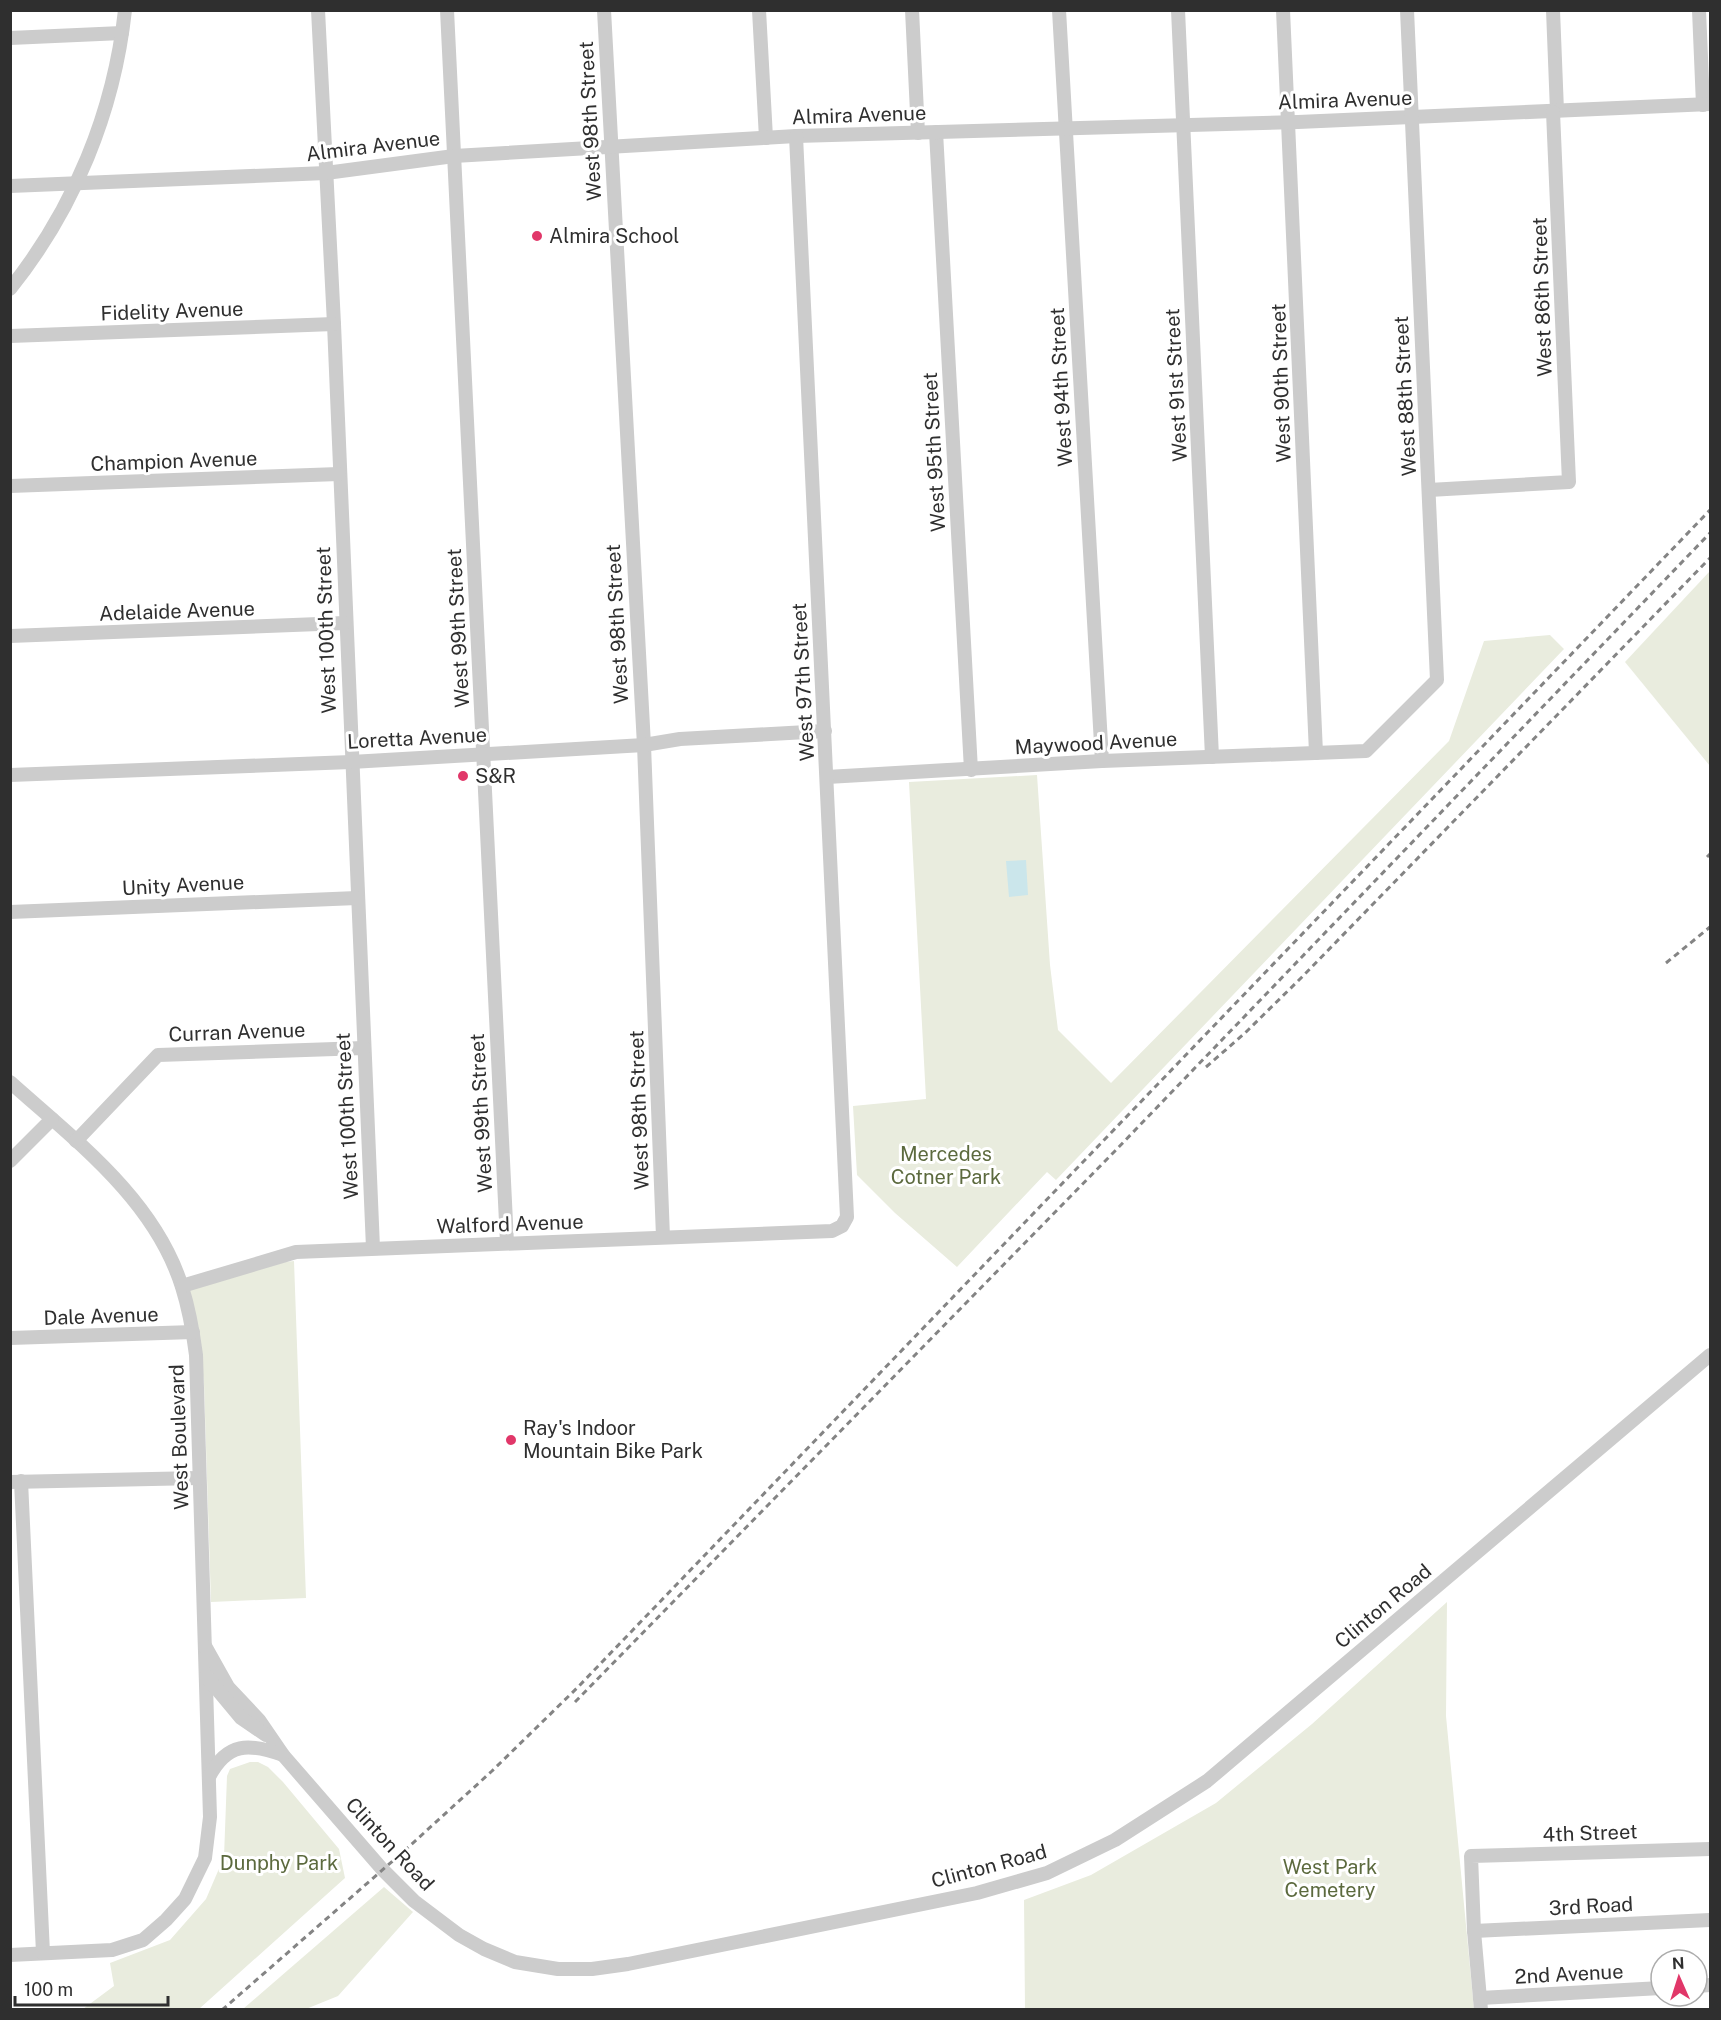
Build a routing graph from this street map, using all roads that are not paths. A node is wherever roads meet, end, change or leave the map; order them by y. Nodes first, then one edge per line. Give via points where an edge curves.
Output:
1 (125, 10) edge
2 (318, 10) edge
3 (447, 10) edge
4 (604, 10) edge
5 (759, 10) edge
6 (912, 10) edge
7 (1059, 10) edge
8 (1178, 10) edge
9 (1283, 10) edge
10 (1407, 10) edge
11 (1553, 10) edge
12 (1699, 10) edge
13 (122, 33) junction
14 (10, 38) edge
15 (1707, 105) edge
16 (1555, 112) junction
17 (1412, 117) junction
18 (1289, 122) junction
19 (1184, 124) junction
20 (1066, 129) junction
21 (936, 132) junction
22 (918, 133) junction
23 (796, 136) junction
24 (766, 138) junction
25 (611, 146) junction
26 (454, 156) junction
27 (326, 173) junction
28 (75, 183) junction
29 (10, 186) edge
30 (10, 289) edge
31 (334, 324) junction
32 (10, 336) edge
33 (339, 474) junction
34 (10, 486) edge
35 (1429, 490) junction
36 (345, 623) junction
37 (10, 636) edge
38 (825, 731) junction
39 (644, 745) junction
40 (1366, 751) joint
41 (483, 753) junction
42 (1316, 753) junction
43 (1212, 757) junction
44 (1102, 761) junction
45 (351, 762) junction
46 (972, 770) junction
47 (10, 775) edge
48 (827, 777) junction
49 (357, 898) junction
50 (10, 912) edge
51 (364, 1048) junction
52 (10, 1082) edge
53 (52, 1119) junction
54 (76, 1141) junction
55 (10, 1161) edge
56 (842, 1226) joint
57 (663, 1237) junction
58 (507, 1244) junction
59 (373, 1248) junction
60 (182, 1286) junction
61 (193, 1332) junction
62 (10, 1338) edge
63 (1710, 1355) edge
64 (199, 1478) junction
65 (16, 1482) edge
66 (205, 1646) junction
67 (206, 1676) junction
68 (223, 1690) junction
69 (283, 1755) junction
70 (208, 1779) junction
71 (1710, 1849) edge
72 (1710, 1920) edge
73 (1474, 1931) junction
74 (43, 1953) junction
75 (10, 1955) edge
76 (1649, 1989) edge
77 (1480, 2004) edge

1 - 13 street
2 - 27 street, West 100th Street
3 - 26 street, West 99th Street
4 - 25 street, West 98th Street
5 - 24 street
6 - 22 street
7 - 20 street, West 94th Street
8 - 19 street, West 91st Street
9 - 18 street, West 90th Street
10 - 17 street, West 88th Street
11 - 16 street, West 86th Street
12 - 15 street
13 - 14 street
13 - 28 street via 101,126
15 - 16 street, Almira Avenue
16 - 17 street, Almira Avenue
16 - 35 street, West 86th Street via 1569,482
17 - 18 street, Almira Avenue
17 - 35 street, West 88th Street
18 - 19 street, Almira Avenue
18 - 42 street, West 90th Street
19 - 20 street, Almira Avenue
19 - 43 street, West 91st Street
20 - 21 street, Almira Avenue
20 - 44 street, West 94th Street
21 - 22 street, Almira Avenue
21 - 46 street, West 95th Street
22 - 23 street, Almira Avenue
23 - 24 street, Almira Avenue
23 - 38 street, West 97th Street
24 - 25 street, Almira Avenue
25 - 26 street, Almira Avenue
25 - 39 street, West 98th Street
26 - 27 street, Almira Avenue
26 - 41 street, West 99th Street
27 - 28 street, Almira Avenue
27 - 31 street, West 100th Street
28 - 29 street, Almira Avenue
28 - 30 street via 34,258
31 - 32 street, Fidelity Avenue
31 - 33 street, West 100th Street
33 - 34 street, Champion Avenue
33 - 36 street, West 100th Street
35 - 40 street, West 88th Street via 1437,680
36 - 37 street, Adelaide Avenue
36 - 45 street, West 100th Street
38 - 39 street, Loretta Avenue
38 - 48 street, West 97th Street
39 - 41 street, Loretta Avenue
39 - 57 street, West 98th Street
40 - 42 street, Maywood Avenue
41 - 45 street, Loretta Avenue
41 - 58 street, West 99th Street
42 - 43 street, Maywood Avenue
43 - 44 street, Maywood Avenue
44 - 46 street, Maywood Avenue
45 - 47 street, Loretta Avenue
45 - 49 street, West 100th Street
46 - 48 street, Maywood Avenue
48 - 56 street, West 97th Street via 847,1217
49 - 50 street, Unity Avenue
49 - 51 street, West 100th Street
51 - 54 street, Curran Avenue via 158,1054
51 - 59 street, West 100th Street
52 - 53 street, West Boulevard
53 - 54 street, West Boulevard
53 - 55 street
54 - 60 street, West Boulevard via 139,1207 164,1244
56 - 57 street, Walford Avenue via 832,1231
57 - 58 street, Walford Avenue
58 - 59 street, Walford Avenue
59 - 60 street, Walford Avenue via 296,1252
60 - 61 street, West Boulevard
61 - 62 street, Dale Avenue
61 - 64 street, West Boulevard
63 - 69 street, Clinton Road via 1207,1781 1115,1840 1047,1873 977,1893 628,1964 558,1969 515,1962 459,1935 414,1901
64 - 65 street
64 - 66 street, West Boulevard
65 - 74 street
66 - 67 street, West Boulevard
66 - 68 street, Clinton Road
67 - 68 street, Clinton Road
67 - 70 street, West Boulevard
68 - 69 street, Clinton Road via 241,1718 270,1737
69 - 70 street via 254,1746 243,1747 224,1756
70 - 74 street, West Boulevard via 210,1817 205,1858 185,1899 166,1920 143,1940 112,1950
71 - 73 street, 4th Street via 1471,1856
72 - 73 street, 3rd Road
73 - 77 street
74 - 75 street, West Boulevard
76 - 77 street, 2nd Avenue

